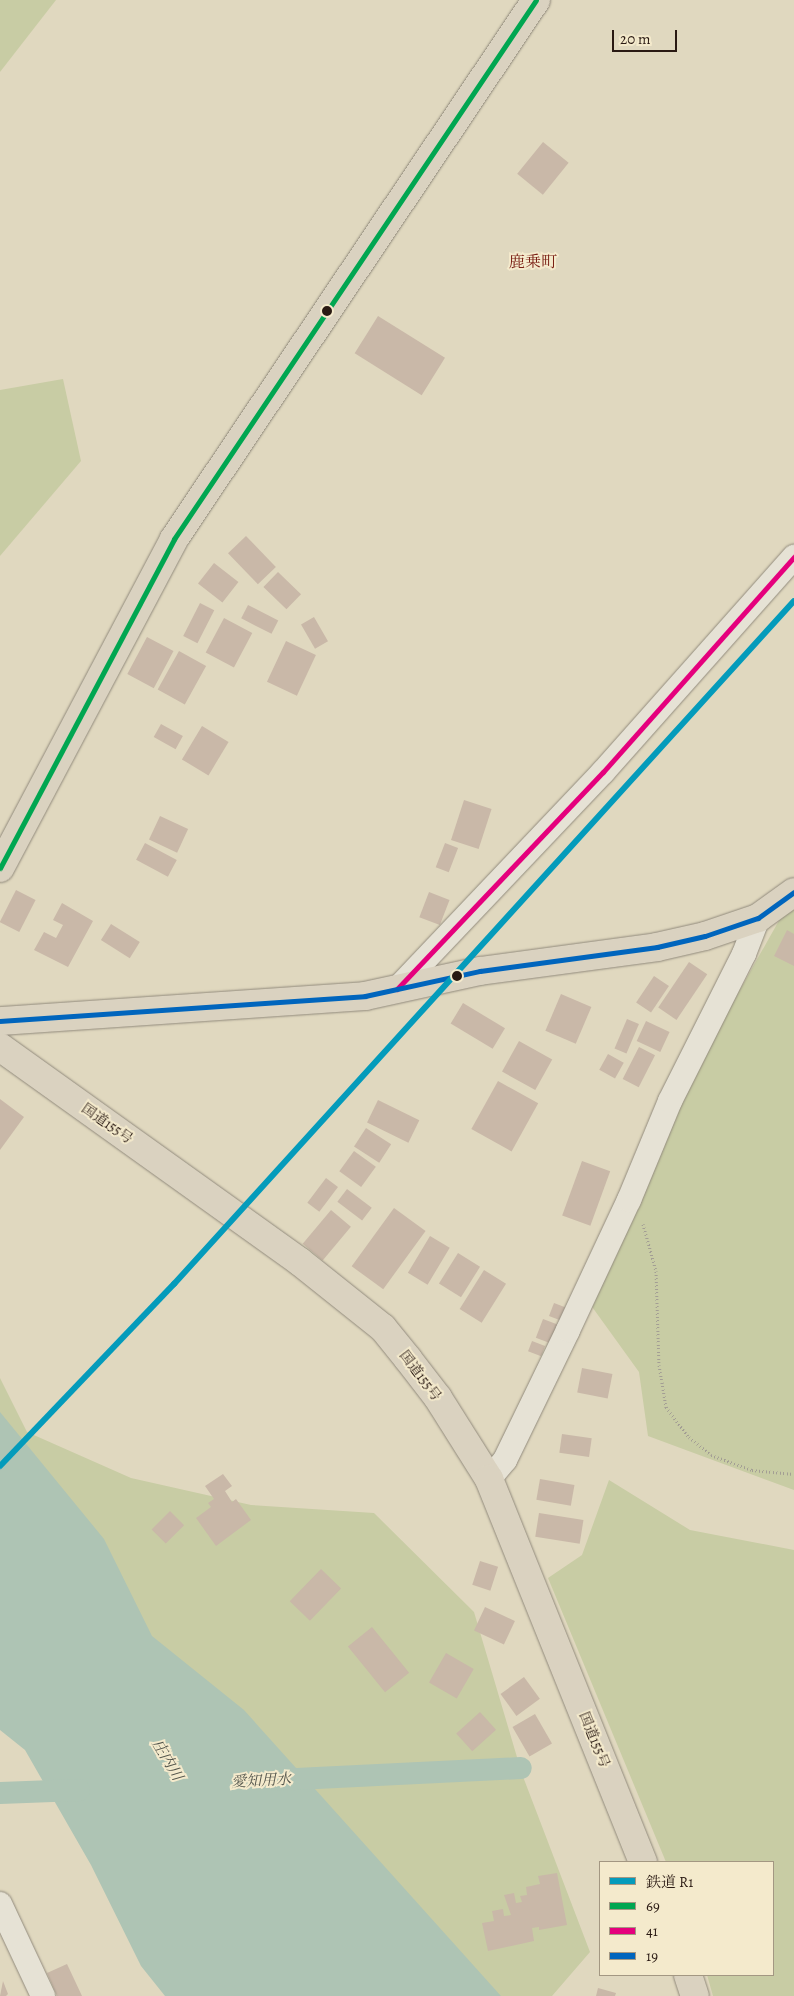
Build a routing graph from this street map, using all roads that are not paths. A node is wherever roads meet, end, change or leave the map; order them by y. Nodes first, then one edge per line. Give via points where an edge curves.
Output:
1 (536, 0) edge
2 (794, 557) edge
3 (0, 868) edge
4 (794, 892) edge
5 (758, 918) junction
6 (397, 988) junction
7 (0, 1021) edge
8 (0, 1047) edge
9 (489, 1479) junction
10 (643, 1861) edge
11 (0, 1904) edge
12 (688, 1976) edge
13 (43, 1996) edge
14 (695, 1996) edge

1 - 3 main road via 174,539
2 - 6 street via 603,772
4 - 5 main road
5 - 6 main road via 705,936 657,947 480,971
5 - 9 street via 744,954 670,1101 629,1200 505,1460
6 - 7 main road via 365,996
8 - 9 main road, 国道155号 via 299,1261 383,1328 438,1398
9 - 10 main road, 国道155号
11 - 13 street
12 - 14 main road

